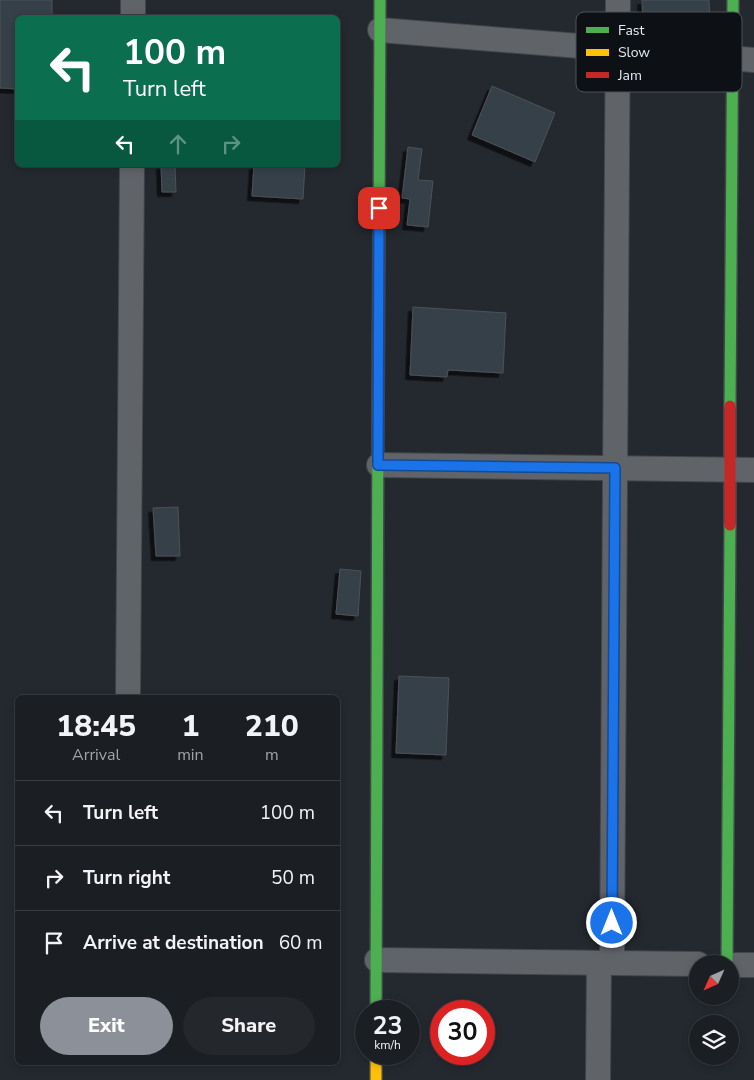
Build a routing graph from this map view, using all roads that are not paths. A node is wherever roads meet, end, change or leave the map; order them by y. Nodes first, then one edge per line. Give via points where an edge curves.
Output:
1 (133, 0) edge
2 (380, 0) edge
3 (133, 15) edge
4 (380, 30) junction
5 (576, 45) edge
6 (743, 59) edge
7 (742, 91) edge
8 (618, 92) edge
9 (742, 92) edge
10 (132, 167) edge
11 (378, 465) junction
12 (615, 468) junction
13 (730, 470) junction
14 (754, 470) edge
15 (128, 695) edge
16 (728, 955) edge
17 (376, 960) junction
18 (605, 963) junction
19 (689, 964) edge
20 (739, 964) edge
21 (754, 965) edge
22 (376, 1000) edge
23 (376, 1065) edge
24 (376, 1080) edge
25 (598, 1080) edge

1 - 3 street
2 - 4 street
4 - 5 street
4 - 11 street
6 - 7 street
8 - 12 street
9 - 13 street
10 - 15 street
11 - 12 street
11 - 17 street
12 - 13 street
12 - 18 street
13 - 14 street
13 - 16 street
17 - 18 street
17 - 22 street
18 - 19 street
18 - 25 street
20 - 21 street
23 - 24 street

